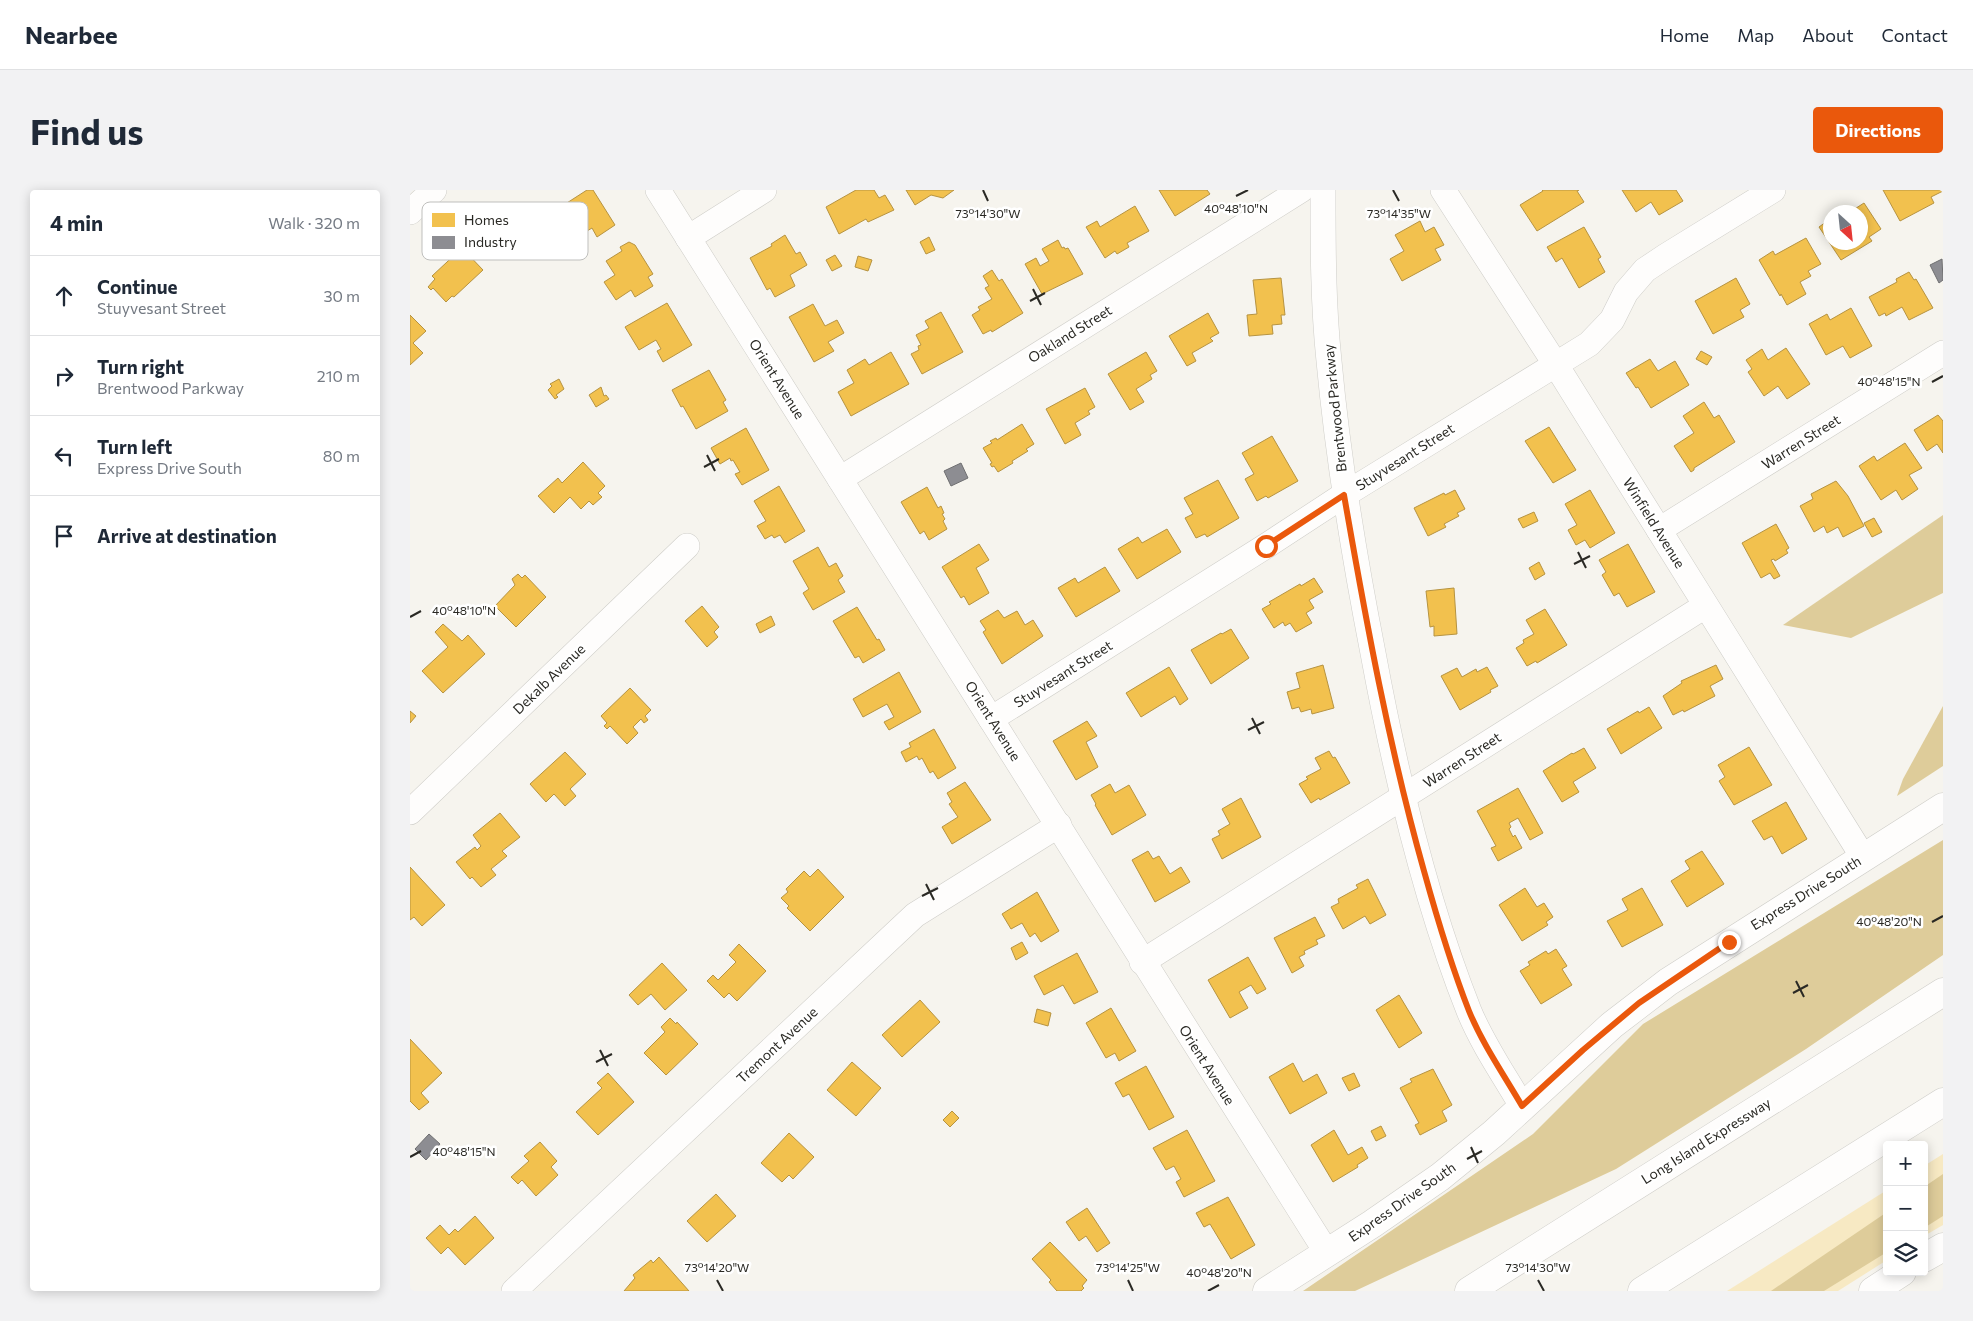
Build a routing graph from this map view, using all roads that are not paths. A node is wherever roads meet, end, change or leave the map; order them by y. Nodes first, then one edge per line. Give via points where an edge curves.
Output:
1 (434, 190) edge
2 (658, 190) edge
3 (764, 190) edge
4 (1301, 190) edge
5 (1323, 190) edge
6 (1443, 190) edge
7 (1773, 190) edge
8 (410, 212) edge
9 (688, 238) junction
10 (1943, 353) edge
11 (1556, 365) junction
12 (840, 479) junction
13 (1344, 495) junction
14 (1659, 530) junction
15 (687, 546) dead end
16 (1705, 606) junction
17 (991, 719) junction
18 (1403, 797) junction
19 (1943, 807) edge
20 (410, 812) edge
21 (1059, 825) junction
22 (1863, 857) junction
23 (1142, 962) junction
24 (1943, 992) edge
25 (1943, 1102) edge
26 (1522, 1106) junction
27 (1685, 1154) junction
28 (1943, 1247) edge
29 (1326, 1253) junction
30 (1928, 1256) edge
31 (1896, 1276) edge
32 (514, 1291) edge
33 (1267, 1291) edge
34 (1449, 1291) edge
35 (1469, 1291) edge
36 (1642, 1291) edge
37 (1873, 1291) edge

1 - 8 street
2 - 9 street, Orient Avenue
3 - 9 street
4 - 12 street, Oakland Street
5 - 13 street, Brentwood Parkway via 1328,359
6 - 11 street, Winfield Avenue
7 - 11 street, Stuyvesant Street via 1645,270 1626,292 1612,320 1589,344
9 - 12 street, Orient Avenue
10 - 14 street, Warren Street
11 - 13 street, Stuyvesant Street
11 - 14 street, Winfield Avenue
12 - 17 street, Orient Avenue
13 - 17 street, Stuyvesant Street
13 - 18 street, Brentwood Parkway
14 - 16 street, Winfield Avenue
15 - 20 street, Dekalb Avenue
16 - 18 street, Warren Street
16 - 22 street, Winfield Avenue
17 - 21 street, Orient Avenue
18 - 23 street, Warren Street
18 - 26 street, Brentwood Parkway via 1439,923 1470,1011 1491,1055
19 - 22 main road, Express Drive South
21 - 23 street, Orient Avenue
21 - 32 street, Tremont Avenue via 916,915
22 - 26 main road, Express Drive South via 1646,998
23 - 29 street, Orient Avenue
24 - 27 main road, Long Island Expressway
25 - 36 main road
26 - 29 main road, Express Drive South via 1440,1177
27 - 34 main road
27 - 35 main road, Long Island Expressway
28 - 30 main road
29 - 33 main road, Express Drive South
31 - 37 main road

